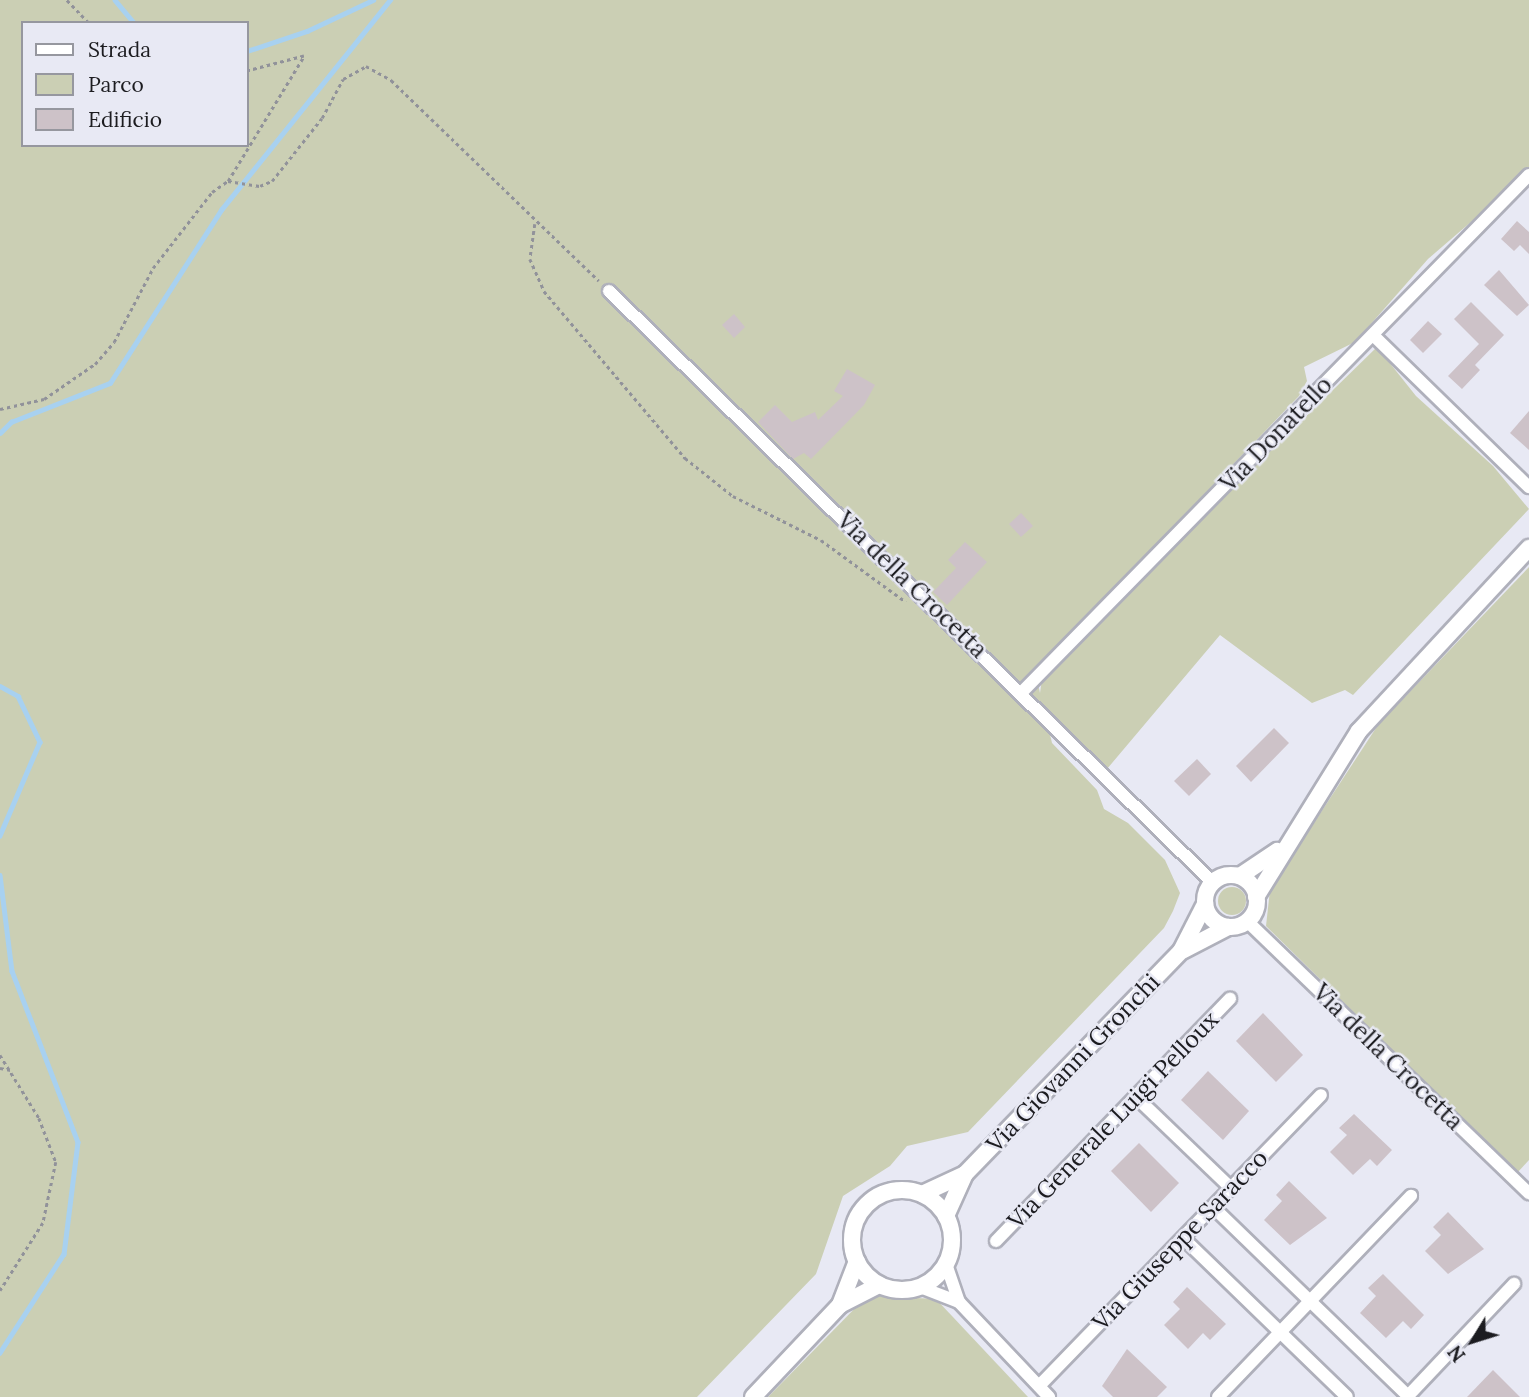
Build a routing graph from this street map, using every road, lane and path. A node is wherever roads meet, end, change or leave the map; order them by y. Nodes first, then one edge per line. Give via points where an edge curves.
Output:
1 (68, 0) edge
2 (87, 21) edge
3 (248, 71) edge
4 (1529, 175) edge
5 (228, 181) junction
6 (535, 223) junction
7 (609, 290) joint
8 (1373, 335) junction
9 (0, 409) edge
10 (1529, 487) edge
11 (1529, 548) edge
12 (915, 610) dead end
13 (1022, 692) junction
14 (1284, 845) junction
15 (1240, 876) junction
16 (1212, 882) junction
17 (1256, 897) junction
18 (1205, 904) junction
19 (1247, 921) junction
20 (1228, 927) junction
21 (1181, 951) junction
22 (1230, 999) dead end
23 (0, 1055) edge
24 (0, 1068) edge
25 (11, 1070) junction
26 (1321, 1095) dead end
27 (1136, 1097) junction
28 (965, 1174) junction
29 (1231, 1188) junction
30 (1529, 1193) edge
31 (922, 1194) junction
32 (1411, 1196) dead end
33 (1213, 1207) junction
34 (946, 1216) junction
35 (1183, 1238) junction
36 (996, 1241) dead end
37 (857, 1261) junction
38 (946, 1264) junction
39 (879, 1284) junction
40 (1514, 1284) dead end
41 (920, 1287) junction
42 (0, 1291) edge
43 (959, 1302) junction
44 (1311, 1302) junction
45 (840, 1305) junction
46 (1281, 1332) junction
47 (1039, 1386) junction
48 (1407, 1396) edge
49 (753, 1397) edge
50 (1049, 1397) edge
51 (1218, 1397) edge
52 (1347, 1397) edge

1 - 2 path
3 - 5 path via 304,56
4 - 8 street, Via Donatello
5 - 6 path via 272,181 322,118 343,79 366,66 391,80
5 - 9 path via 212,192 152,268 114,342 94,364 44,399
6 - 7 path
6 - 12 path via 530,259 544,291 685,458 733,496 821,540
7 - 13 street, Via della Crocetta
8 - 10 street
8 - 13 street, Via Donatello
11 - 14 street via 1383,700
13 - 16 street, Via della Crocetta
14 - 15 street
14 - 17 street
15 - 16 street via 1225,875
15 - 17 street
16 - 18 street
17 - 19 street
18 - 20 street via 1215,922
18 - 21 street, Via Giovanni Gronchi
19 - 20 street
19 - 30 street, Via della Crocetta
20 - 21 street, Via Giovanni Gronchi
21 - 28 street, Via Giovanni Gronchi
22 - 27 street, Via Generale Luigi Pelloux
23 - 25 path
24 - 25 path
25 - 42 path via 39,1118 56,1162 43,1223
26 - 29 street, Via Giuseppe Saracco
27 - 29 street
27 - 36 street, Via Generale Luigi Pelloux
28 - 31 street, Via Giovanni Gronchi
28 - 34 street, Via Giovanni Gronchi
29 - 33 street, Via Giuseppe Saracco
31 - 34 street
31 - 37 street via 892,1191 866,1205 853,1232
32 - 44 street
33 - 35 street, Via Giuseppe Saracco
33 - 44 street
34 - 38 street via 952,1240
35 - 46 street
35 - 47 street, Via Giuseppe Saracco
37 - 39 street
37 - 45 street
38 - 41 street
38 - 43 street
39 - 41 street
39 - 45 street
40 - 48 street
41 - 43 street
43 - 47 street
44 - 46 street
44 - 48 street
45 - 49 street
46 - 51 street
46 - 52 street
47 - 50 street

